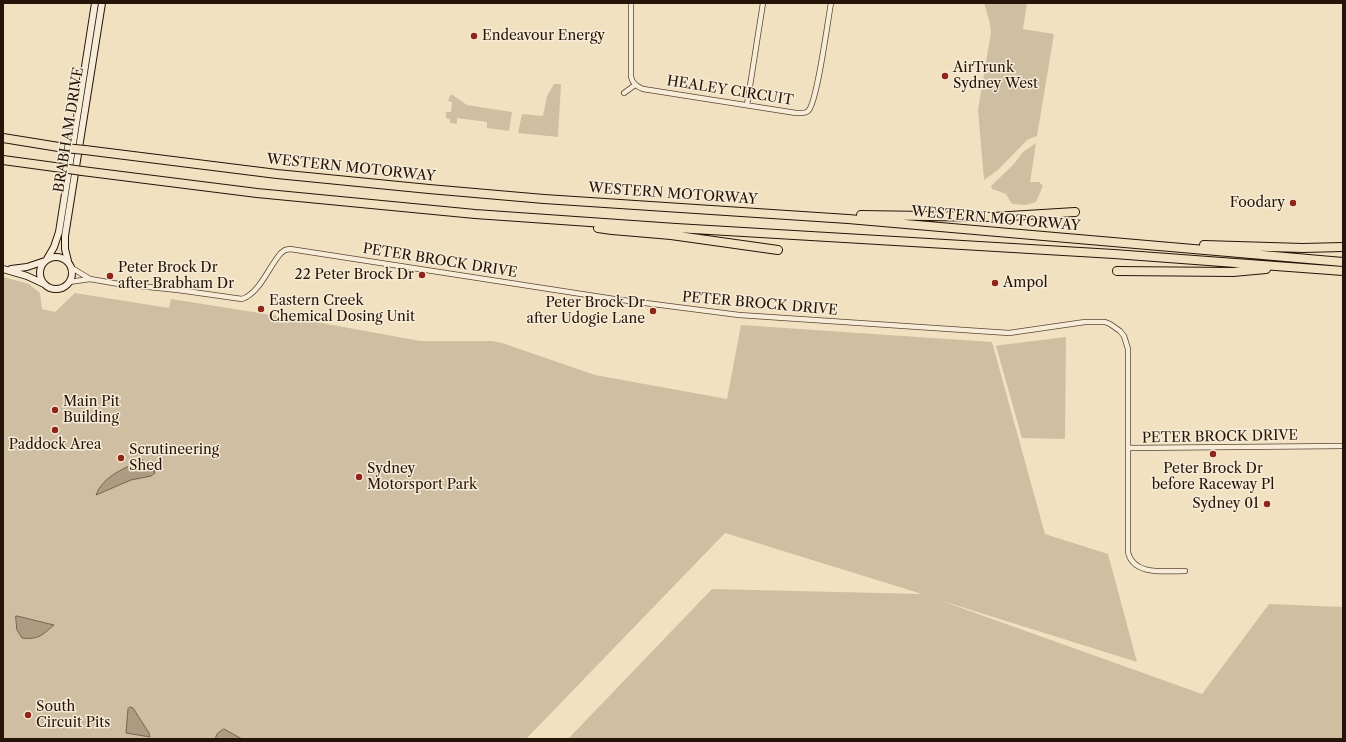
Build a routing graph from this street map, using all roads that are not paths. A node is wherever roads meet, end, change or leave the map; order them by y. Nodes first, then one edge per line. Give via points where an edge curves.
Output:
1 (95, 3) edge
2 (102, 3) edge
3 (631, 3) edge
4 (763, 3) edge
5 (831, 3) edge
6 (635, 84) junction
7 (624, 93) dead end
8 (747, 105) junction
9 (3, 138) edge
10 (3, 160) edge
11 (1075, 212) dead end
12 (848, 219) junction
13 (559, 221) junction
14 (1161, 246) junction
15 (1343, 247) edge
16 (778, 250) dead end
17 (46, 260) junction
18 (68, 261) junction
19 (1343, 262) edge
20 (1293, 267) junction
21 (72, 268) junction
22 (3, 269) edge
23 (1117, 271) dead end
24 (1343, 271) edge
25 (90, 279) junction
26 (69, 282) junction
27 (44, 284) junction
28 (1343, 446) edge
29 (1128, 448) junction
30 (1185, 571) dead end

1 - 17 main road, BRABHAM DRIVE via 59,232
2 - 18 main road, BRABHAM DRIVE via 65,236
3 - 6 street via 631,77
4 - 8 street
5 - 8 street, HEALEY CIRCUIT via 816,90 809,111 796,113
6 - 7 street
6 - 8 street, HEALEY CIRCUIT via 643,89
9 - 12 highway, WESTERN MOTORWAY, bridge via 269,173 429,189
10 - 13 highway, WESTERN MOTORWAY, bridge via 318,200
11 - 12 highway via 994,217 853,214
12 - 14 highway, WESTERN MOTORWAY
13 - 16 highway
13 - 20 highway, WESTERN MOTORWAY via 1106,253
14 - 15 highway
14 - 19 highway, WESTERN MOTORWAY
17 - 18 main road via 60,257
17 - 22 main road via 27,267
17 - 27 main road via 40,272
18 - 21 main road
20 - 23 highway via 1233,272
20 - 24 highway, WESTERN MOTORWAY
21 - 25 street, PETER BROCK DRIVE
21 - 26 main road
22 - 27 main road
25 - 26 street, PETER BROCK DRIVE
25 - 29 street, PETER BROCK DRIVE via 242,299 247,298 257,288 281,253 290,249 740,315 1008,334 1085,322 1105,322 1120,331 1128,349
26 - 27 main road via 57,289
28 - 29 street, PETER BROCK DRIVE
29 - 30 street via 1129,559 1137,567 1146,570

